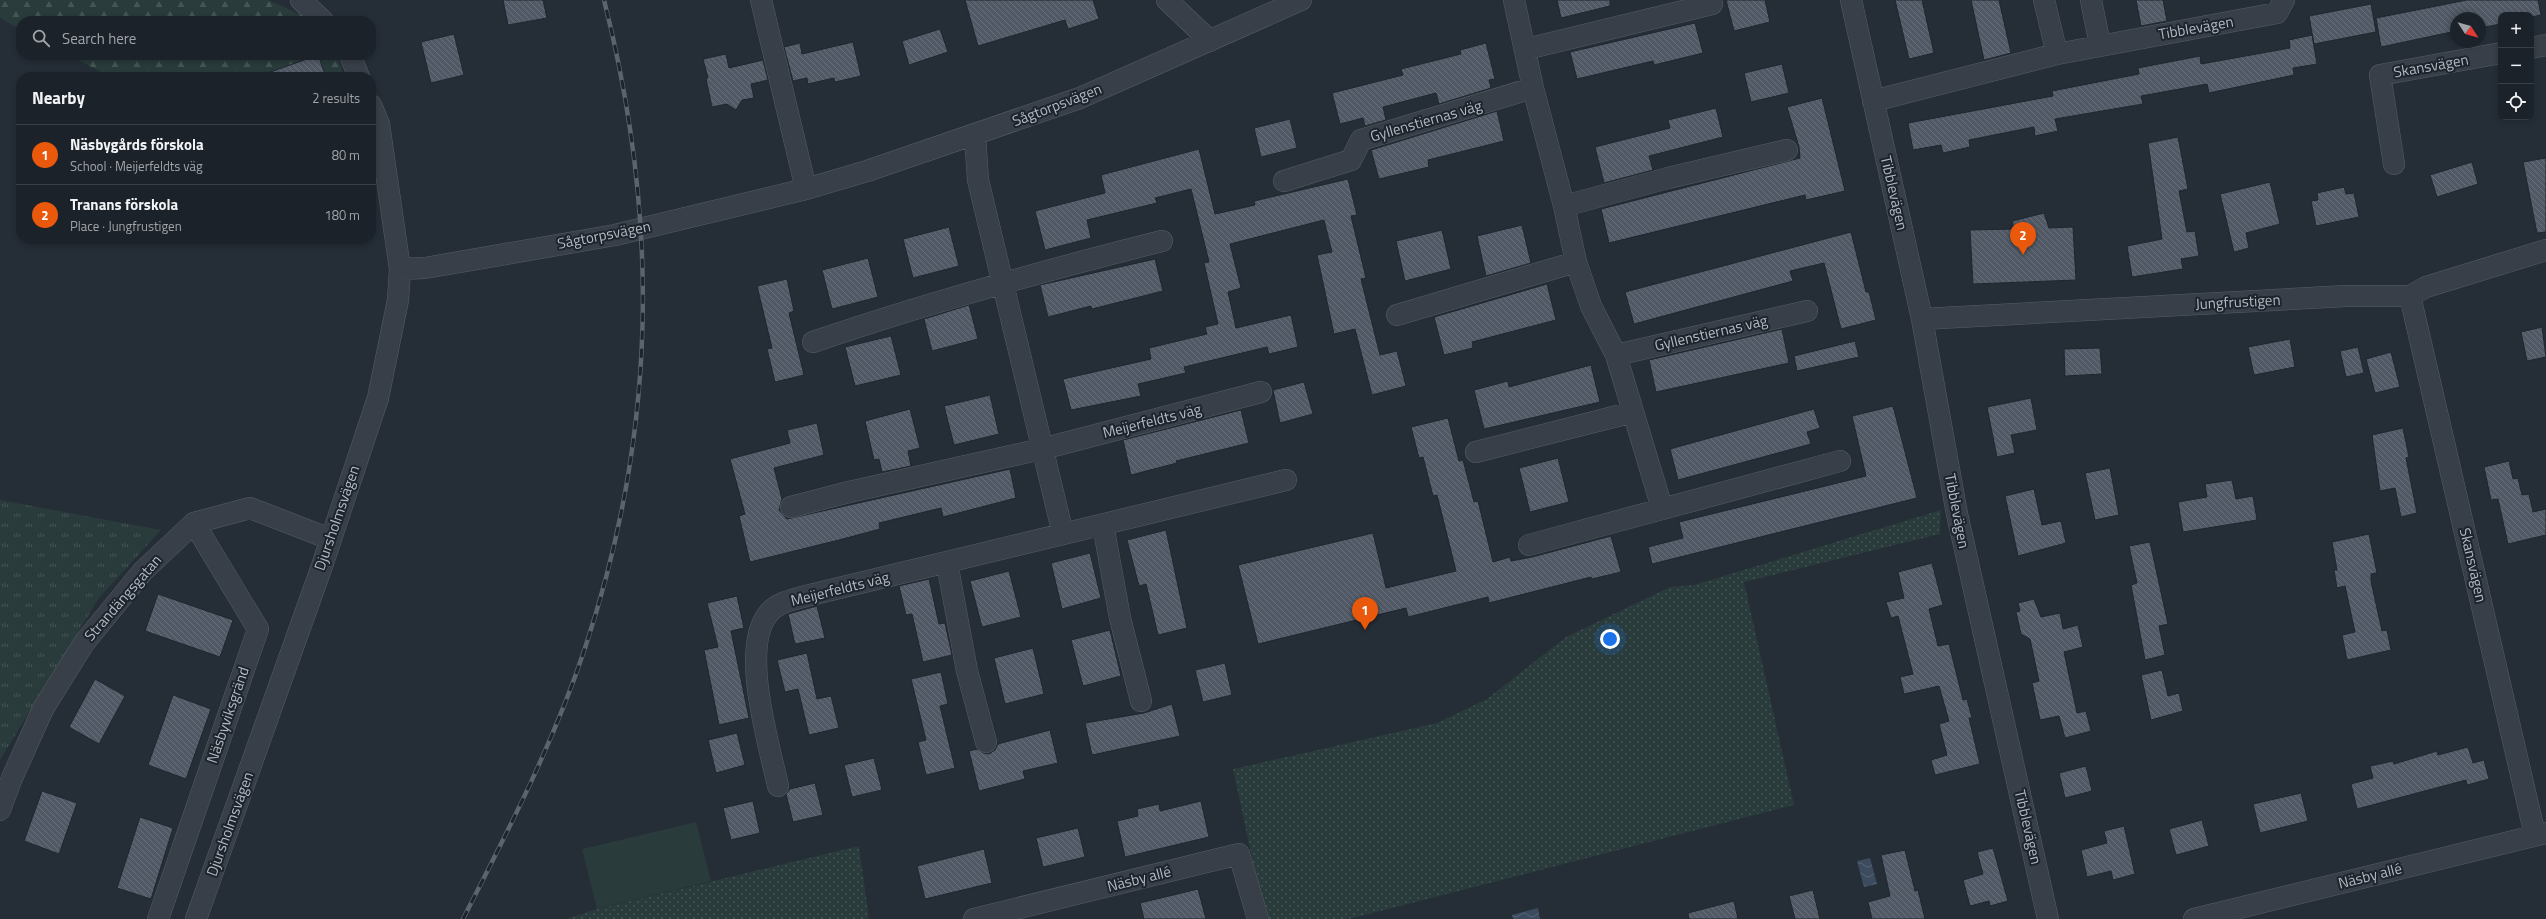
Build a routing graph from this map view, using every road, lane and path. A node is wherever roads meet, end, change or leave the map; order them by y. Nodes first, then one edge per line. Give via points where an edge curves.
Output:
1 (301, 0) edge
2 (761, 0) edge
3 (1167, 0) edge
4 (1301, 0) edge
5 (1514, 0) edge
6 (1850, 0) edge
7 (2044, 0) edge
8 (2091, 0) edge
9 (2284, 0) edge
10 (1712, 4) dead end
11 (318, 16) edge
12 (1210, 40) junction
13 (2100, 45) junction
14 (2546, 45) edge
15 (2534, 47) edge
16 (1526, 49) junction
17 (2056, 54) junction
18 (2498, 54) edge
19 (352, 60) edge
20 (357, 72) edge
21 (1533, 88) junction
22 (1873, 101) junction
23 (376, 117) edge
24 (975, 136) junction
25 (1787, 150) dead end
26 (2394, 164) dead end
27 (1284, 181) dead end
28 (806, 189) junction
29 (1564, 206) junction
30 (1162, 241) dead end
31 (2546, 250) edge
32 (1576, 262) junction
33 (400, 269) junction
34 (1001, 282) junction
35 (2410, 296) junction
36 (1807, 311) dead end
37 (1397, 315) dead end
38 (1922, 319) junction
39 (813, 342) dead end
40 (1616, 355) junction
41 (1261, 392) dead end
42 (1633, 412) junction
43 (1042, 449) junction
44 (1476, 452) dead end
45 (1840, 461) dead end
46 (1286, 480) dead end
47 (791, 508) dead end
48 (1662, 508) junction
49 (194, 523) junction
50 (1103, 525) junction
51 (1063, 534) junction
52 (330, 539) junction
53 (1529, 545) dead end
54 (947, 563) junction
55 (1141, 701) dead end
56 (986, 742) dead end
57 (778, 786) dead end
58 (0, 810) edge
59 (2541, 834) edge
60 (158, 919) edge
61 (196, 919) edge
62 (974, 919) edge
63 (1258, 919) edge
64 (2048, 919) edge
65 (2194, 919) edge

1 - 11 street
2 - 28 street
3 - 12 street
4 - 12 street, Sågtorpsvägen
5 - 16 street
6 - 22 street, Tibblevägen
7 - 17 street
8 - 13 street
9 - 13 street, Tibblevägen via 2277,13
10 - 16 street
12 - 24 street, Sågtorpsvägen via 1080,98
13 - 17 street, Tibblevägen
14 - 15 street
16 - 21 street
17 - 22 street, Tibblevägen
18 - 26 street, Skansvägen via 2380,75
19 - 20 street
21 - 27 street, Gyllenstiernas väg via 1361,140 1351,160
21 - 29 street
22 - 38 street, Tibblevägen
23 - 33 street, Djursholmsvägen
24 - 28 street, Sågtorpsvägen
24 - 34 street via 978,180
25 - 29 street
28 - 33 street, Sågtorpsvägen via 616,235 425,268
29 - 32 street
30 - 34 street
31 - 35 street, Jungfrustigen via 2426,287
32 - 37 street
32 - 40 street via 1591,306
33 - 52 street, Djursholmsvägen via 398,300 378,398
34 - 39 street
34 - 43 street
35 - 38 street, Jungfrustigen via 2346,296
35 - 59 street, Skansvägen
36 - 40 street, Gyllenstiernas väg
38 - 64 street, Tibblevägen via 1957,514
40 - 42 street
41 - 43 street, Meijerfeldts väg
42 - 44 street
42 - 48 street
43 - 47 street, Meijerfeldts väg via 849,492
43 - 51 street
45 - 48 street
46 - 50 street, Meijerfeldts väg
48 - 53 street
49 - 52 street, Strandängsgatan via 250,508
49 - 58 street, Strandängsgatan via 143,571 84,643 43,709
49 - 60 street, Näsbyviksgränd via 258,629
50 - 51 street, Meijerfeldts väg
50 - 55 street via 1120,618
51 - 54 street, Meijerfeldts väg
52 - 61 street, Djursholmsvägen
54 - 56 street via 967,671
54 - 57 street, Meijerfeldts väg via 781,603 769,613 759,634 756,678
59 - 65 street, Näsby allé
62 - 63 street, Näsby allé via 1239,854

